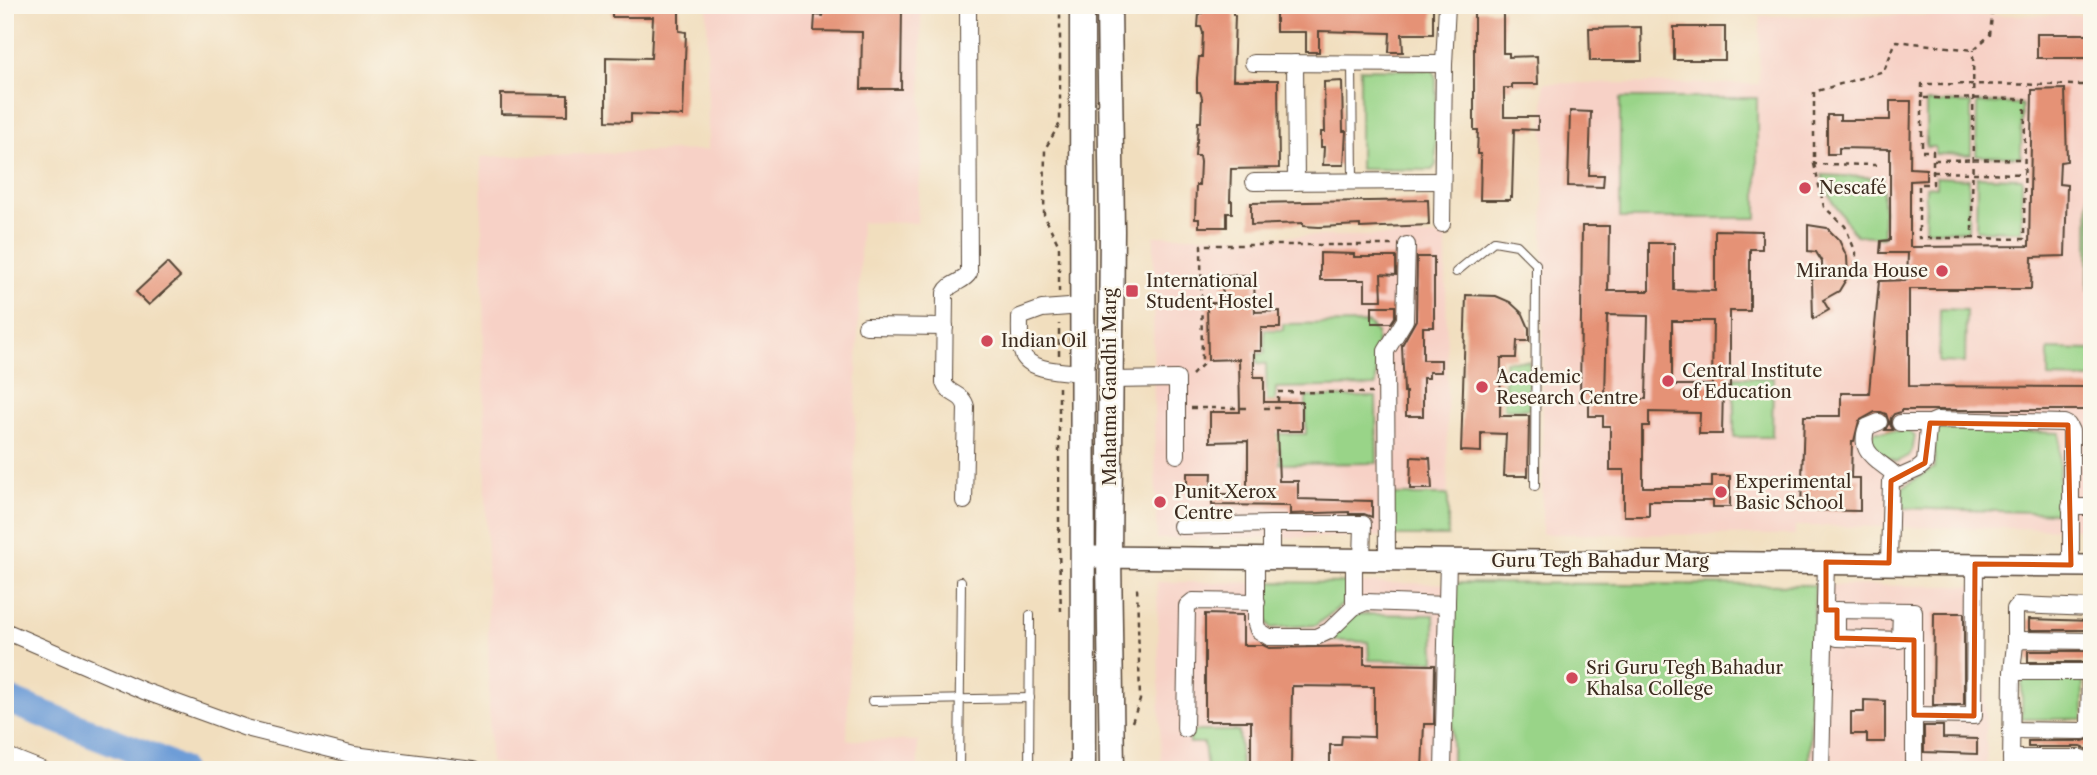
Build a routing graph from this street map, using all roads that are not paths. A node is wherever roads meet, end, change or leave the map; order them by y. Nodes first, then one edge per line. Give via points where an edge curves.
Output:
1 (968, 5) edge
2 (1082, 5) edge
3 (1109, 5) edge
4 (1447, 5) edge
5 (1253, 63) dead end
6 (1295, 63) junction
7 (1352, 63) junction
8 (1444, 64) junction
9 (1353, 181) junction
10 (1442, 181) junction
11 (1254, 182) dead end
12 (1296, 182) junction
13 (1442, 223) dead end
14 (1407, 245) road end
15 (1456, 272) dead end
16 (1083, 306) junction
17 (866, 326) dead end
18 (945, 327) junction
19 (1084, 373) junction
20 (1110, 380) junction
21 (1879, 422) dead end
22 (1900, 423) dead end
23 (1930, 423) junction
24 (1177, 454) dead end
25 (1898, 478) junction
26 (1535, 486) dead end
27 (964, 501) dead end
28 (2070, 507) junction
29 (2092, 507) edge
30 (1272, 524) junction
31 (1181, 526) dead end
32 (1083, 557) junction
33 (1109, 557) junction
34 (1264, 559) junction
35 (1358, 560) junction
36 (1387, 560) junction
37 (1448, 561) junction
38 (1826, 562) junction
39 (1889, 563) junction
40 (1975, 564) junction
41 (2081, 566) edge
42 (961, 581) dead end
43 (1257, 602) junction
44 (1447, 605) junction
45 (1354, 607) junction
46 (2092, 608) edge
47 (1832, 610) junction
48 (1901, 611) junction
49 (1030, 615) dead end
50 (5, 631) edge
51 (2092, 641) edge
52 (2015, 643) junction
53 (2012, 672) junction
54 (1030, 698) junction
55 (961, 699) junction
56 (872, 701) dead end
57 (1914, 715) junction
58 (1185, 729) dead end
59 (2011, 730) junction
60 (5, 755) edge
61 (2092, 763) edge
62 (2011, 764) edge
63 (43, 770) edge
64 (472, 770) edge
65 (959, 770) edge
66 (1029, 770) edge
67 (1083, 770) edge
68 (1112, 770) edge
69 (1443, 770) edge
70 (1821, 770) edge
71 (1914, 770) edge

1 - 18 street via 969,273 947,289
2 - 16 main road, Mahatma Gandhi Marg
3 - 20 main road, Mahatma Gandhi Marg
4 - 8 street
5 - 6 street
6 - 7 street
6 - 12 street
7 - 8 street
7 - 9 lane
8 - 10 street
9 - 10 street
9 - 12 street
10 - 13 street
11 - 12 street
14 - 36 street via 1405,320 1386,351
15 - 26 lane via 1494,241 1517,245 1536,264
16 - 19 main road, Mahatma Gandhi Marg
16 - 19 street via 1042,309 1020,317 1022,354 1030,363 1042,369
17 - 18 street
18 - 27 street via 944,386 962,398 966,407
19 - 32 main road, Mahatma Gandhi Marg
20 - 24 street via 1177,379
20 - 33 main road, Mahatma Gandhi Marg
21 - 25 street via 1867,427 1867,449
22 - 23 street
23 - 25 street via 1925,463
23 - 28 street via 2068,425
25 - 39 street via 1891,481
28 - 29 street
28 - 41 street
30 - 31 street
30 - 34 street
30 - 35 street via 1363,524
32 - 33 street, Guru Tegh Bahadur Marg
32 - 67 main road, Mahatma Gandhi Marg
33 - 34 street, Guru Tegh Bahadur Marg
33 - 68 main road, Mahatma Gandhi Marg
34 - 35 street, Guru Tegh Bahadur Marg
34 - 43 street
35 - 36 street, Guru Tegh Bahadur Marg
35 - 45 street
36 - 37 street, Guru Tegh Bahadur Marg
37 - 38 street, Guru Tegh Bahadur Marg
37 - 44 street
38 - 39 street, Guru Tegh Bahadur Marg
38 - 47 street
39 - 40 street, Guru Tegh Bahadur Marg
40 - 41 street, Guru Tegh Bahadur Marg
40 - 57 street via 1974,716
42 - 55 lane
43 - 45 street via 1258,629 1269,636 1316,637
43 - 58 street via 1193,601 1186,606
44 - 45 street via 1366,603
44 - 69 street
46 - 52 street via 2018,605
47 - 48 street
47 - 48 street via 1837,638 1900,640
47 - 70 street
48 - 57 street via 1914,611
49 - 54 lane
50 - 64 street via 131,686 246,728 354,755
51 - 52 street
52 - 53 street
53 - 59 street
53 - 59 street via 2090,675 2089,727 2083,731
54 - 55 lane
54 - 66 lane
55 - 56 lane
55 - 65 lane
57 - 71 street
59 - 62 street
60 - 63 street
61 - 62 street via 2081,758

